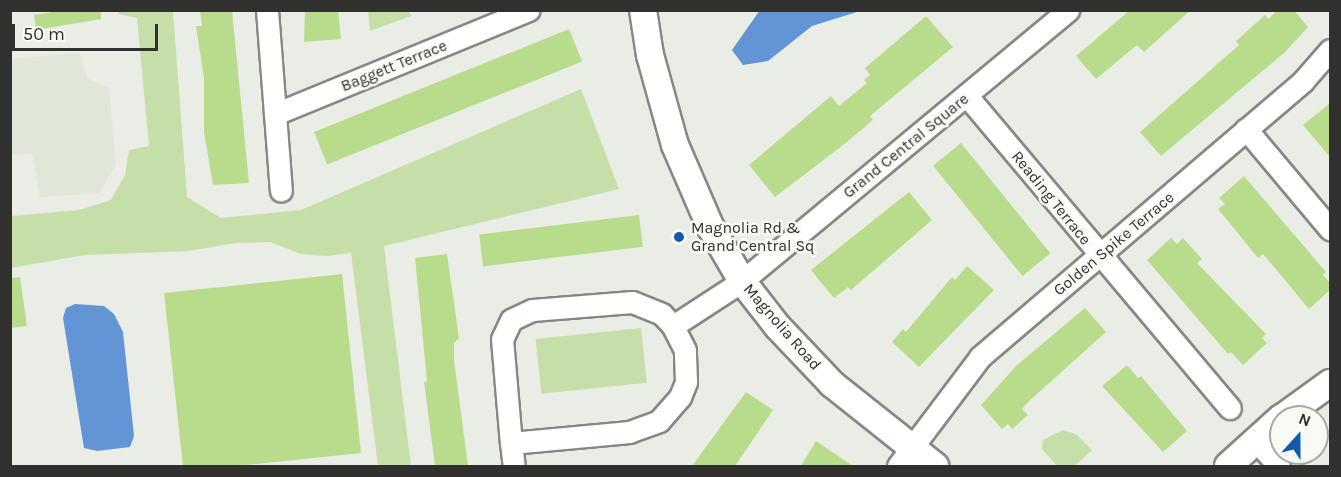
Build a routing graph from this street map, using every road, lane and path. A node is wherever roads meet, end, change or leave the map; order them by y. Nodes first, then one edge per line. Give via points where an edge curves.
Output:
1 (267, 10) edge
2 (643, 10) edge
3 (1068, 10) edge
4 (517, 13) edge
5 (1330, 50) edge
6 (967, 96) junction
7 (275, 114) junction
8 (1246, 129) junction
9 (281, 190) dead end
10 (1330, 229) edge
11 (1099, 257) junction
12 (742, 281) junction
13 (673, 326) junction
14 (1330, 383) edge
15 (1300, 405) edge
16 (1230, 408) dead end
17 (1269, 429) edge
18 (1255, 440) junction
19 (512, 443) junction
20 (904, 458) edge
21 (514, 466) edge
22 (935, 466) edge
23 (1228, 466) edge
24 (1279, 466) edge

1 - 7 street
2 - 12 street, Magnolia Road via 655,75 675,145 711,228
3 - 6 street, Grand Central Square
4 - 7 street, Baggett Terrace
5 - 8 street, Golden Spike Terrace via 1320,65
6 - 11 street, Reading Terrace
6 - 12 street, Grand Central Square
7 - 9 street
8 - 10 street
8 - 11 street, Golden Spike Terrace
11 - 16 street, Reading Terrace
11 - 20 street, Golden Spike Terrace via 980,357
12 - 13 street, Grand Central Square
12 - 20 street, Magnolia Road via 778,327
13 - 19 street via 685,350 686,382 680,397 659,421 629,432
13 - 19 street via 662,314 632,302 521,313 506,327 502,339
14 - 15 street
17 - 18 street
18 - 23 street
18 - 24 street
19 - 21 street
20 - 22 street, Magnolia Road

